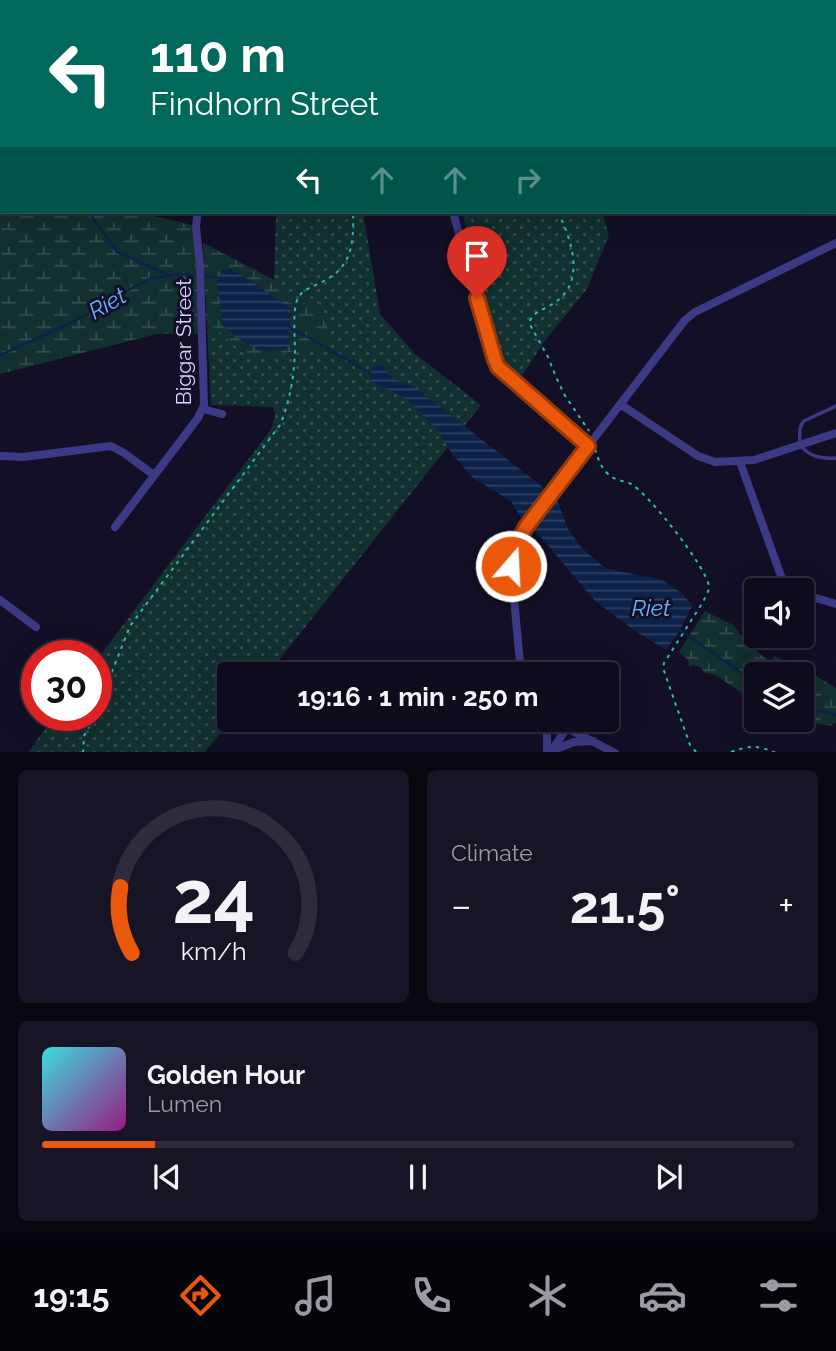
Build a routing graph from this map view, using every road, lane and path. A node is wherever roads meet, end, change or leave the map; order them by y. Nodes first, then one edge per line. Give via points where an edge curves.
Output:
1 (198, 214) edge
2 (353, 214) edge
3 (454, 214) edge
4 (559, 214) edge
5 (836, 243) edge
6 (620, 404) junction
7 (836, 406) edge
8 (203, 409) junction
9 (222, 415) dead end
10 (836, 433) edge
11 (590, 443) junction
12 (800, 445) junction
13 (0, 456) edge
14 (836, 458) edge
15 (740, 462) junction
16 (155, 475) junction
17 (115, 527) dead end
18 (782, 578) edge
19 (814, 598) edge
20 (0, 600) edge
21 (836, 604) edge
22 (36, 627) dead end
23 (520, 662) edge
24 (112, 672) edge
25 (88, 731) edge
26 (547, 732) edge
27 (564, 732) edge
28 (575, 732) edge
29 (593, 741) junction
30 (83, 752) edge
31 (549, 752) edge
32 (615, 752) edge
33 (696, 752) edge
34 (731, 752) edge
35 (776, 752) edge

1 - 8 street, Biggar Street
2 - 24 path via 353,243 341,270 297,299 291,390 280,425 130,626
3 - 11 street via 498,367
4 - 11 path via 572,245 573,275 556,302 533,315 529,323 564,394 588,428
5 - 6 street via 695,312
6 - 11 street
6 - 15 street via 702,459
7 - 12 lane via 802,422
8 - 9 street
8 - 16 street, Biggar Street
10 - 12 street
11 - 23 street via 515,546 511,566
11 - 33 path via 606,472 631,484 676,531 709,586 663,668
12 - 14 lane via 812,455
12 - 15 street
13 - 16 street via 111,446
15 - 18 street
16 - 17 street, Biggar Street
19 - 21 street
20 - 22 street
25 - 30 path
26 - 31 street
27 - 31 street
28 - 29 street
29 - 31 street
29 - 32 street
34 - 35 path via 752,746

